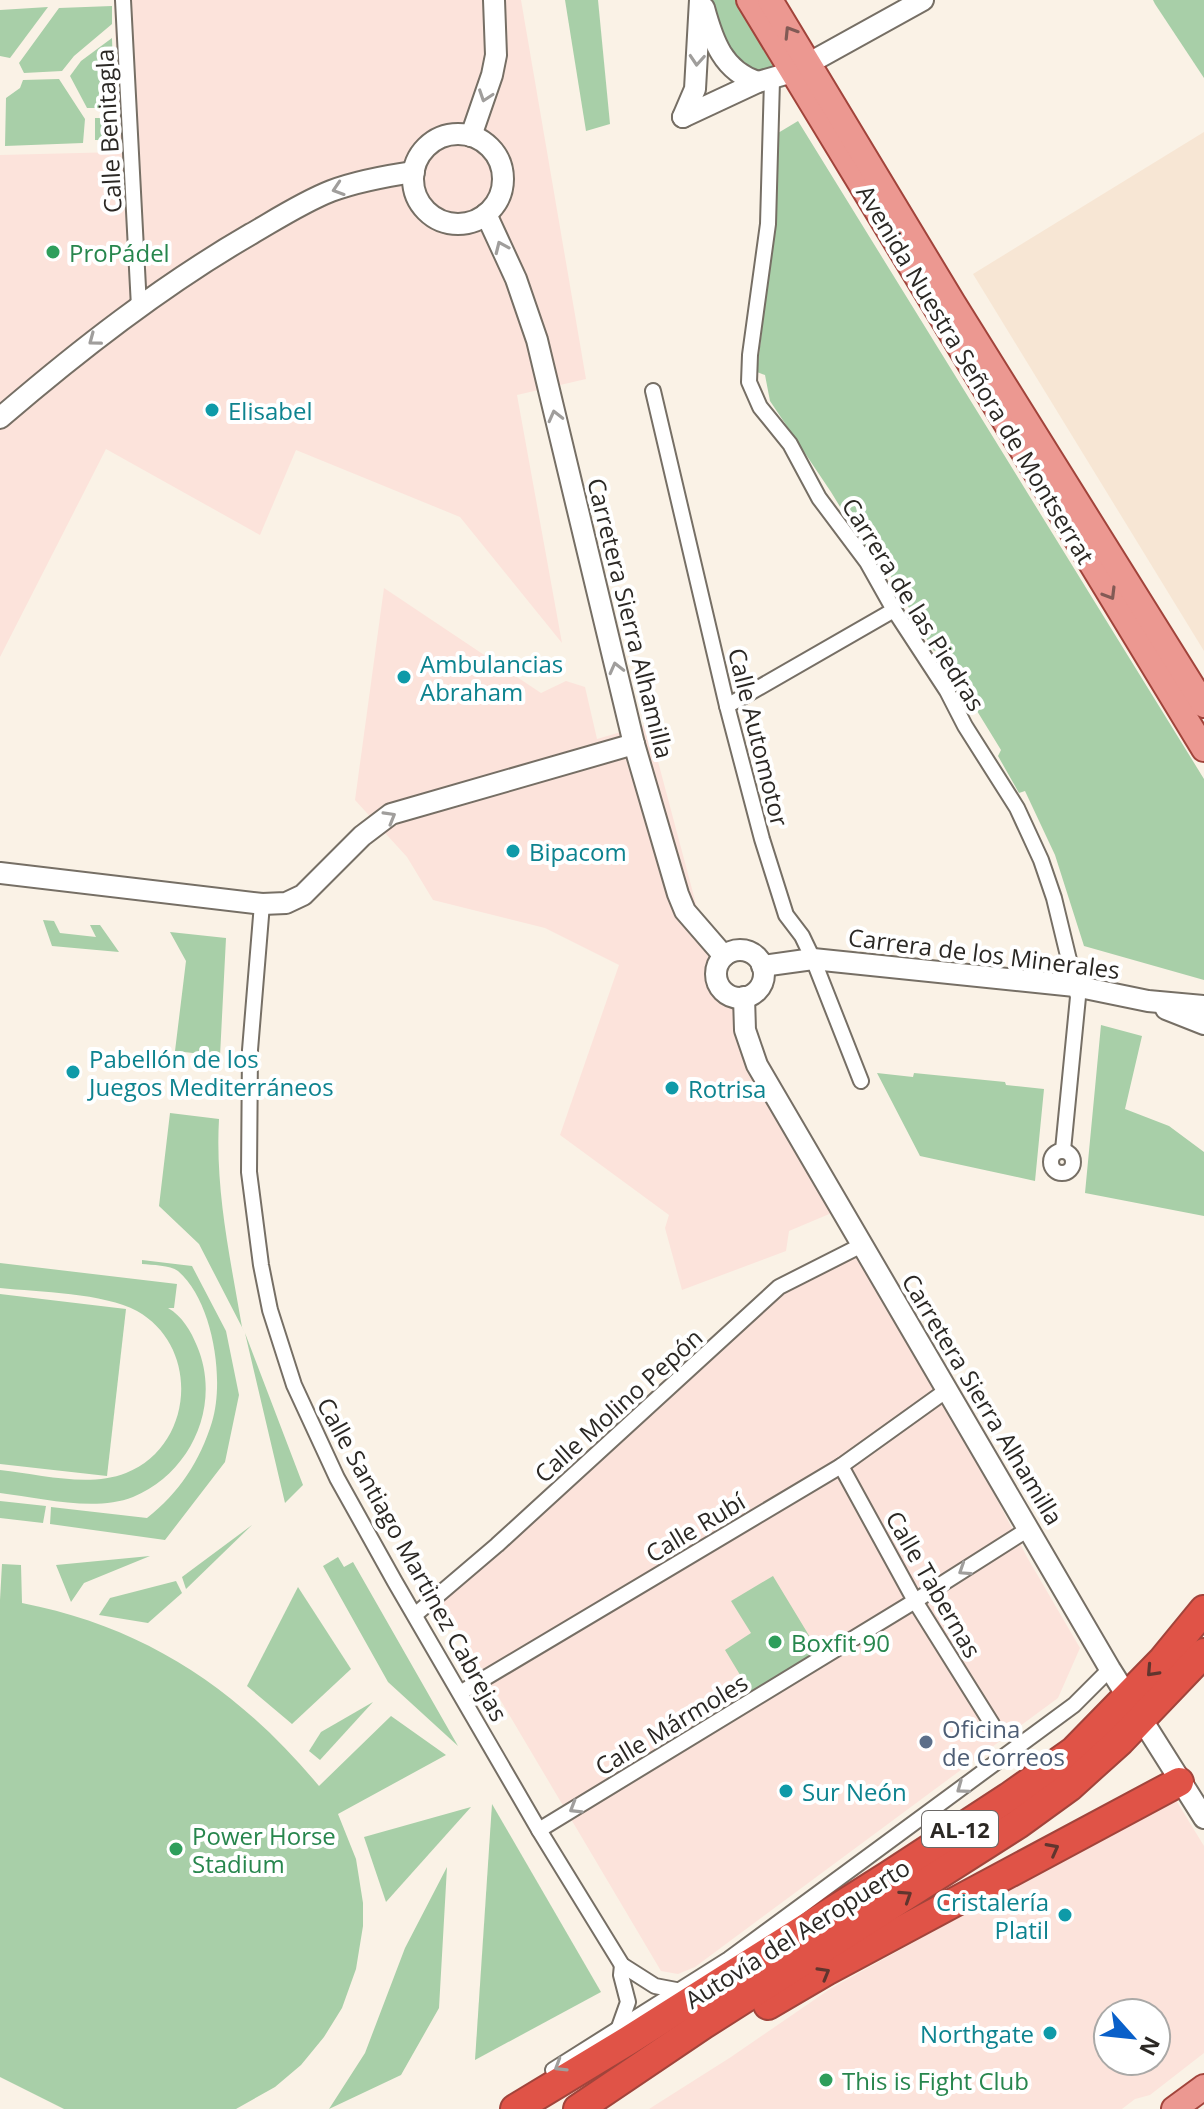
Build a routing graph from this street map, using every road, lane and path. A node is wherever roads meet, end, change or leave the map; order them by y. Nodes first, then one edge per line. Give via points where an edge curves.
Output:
1 (123, 0) edge
2 (494, 0) edge
3 (701, 0) edge
4 (749, 0) edge
5 (770, 0) edge
6 (923, 0) edge
7 (784, 74) junction
8 (471, 136) junction
9 (414, 172) junction
10 (486, 214) junction
11 (139, 307) junction
12 (653, 391) dead end
13 (0, 418) edge
14 (894, 610) junction
15 (1204, 705) edge
16 (727, 706) junction
17 (634, 744) junction
18 (1204, 749) edge
19 (0, 873) edge
20 (262, 904) junction
21 (724, 956) junction
22 (813, 959) junction
23 (762, 966) junction
24 (1075, 986) junction
25 (744, 997) junction
26 (1148, 1001) junction
27 (1204, 1006) edge
28 (1204, 1024) edge
29 (861, 1081) dead end
30 (1063, 1150) dead end
31 (862, 1245) junction
32 (947, 1390) junction
33 (841, 1466) junction
34 (1030, 1528) junction
35 (915, 1601) junction
36 (1204, 1610) edge
37 (416, 1614) junction
38 (1204, 1653) edge
39 (1110, 1669) junction
40 (460, 1693) junction
41 (1134, 1708) junction
42 (992, 1724) dead end
43 (1179, 1782) junction
44 (1204, 1818) edge
45 (539, 1830) junction
46 (622, 1965) junction
47 (690, 1992) junction
48 (614, 2041) junction
49 (1204, 2087) edge
50 (581, 2107) edge
51 (508, 2109) edge
52 (515, 2109) edge
53 (1174, 2109) edge

1 - 11 street, Calle Benitagla
2 -> 8 main road via 496,55
3 - 7 main road via 731,69 742,77
3 -> 7 main road via 695,89 683,117
4 - 7 main road, Avenida Nuestra Señora de Montserrat
7 -> 5 main road, Avenida Nuestra Señora de Montserrat
6 - 7 main road
7 - 14 street, Carrera de las Piedras via 749,382 760,407 790,444 819,498 867,562
7 - 15 main road, Avenida Nuestra Señora de Montserrat via 953,303
7 -> 18 main road, Avenida Nuestra Señora de Montserrat
8 - 9 main road via 439,139 422,152
8 - 10 main road via 489,147 501,165 502,186
9 - 10 main road via 416,193 436,218 456,224
9 -> 11 main road via 330,191 235,243
17 -> 10 main road, Carretera Sierra Alhamilla via 537,340
11 -> 13 main road
12 - 16 street, Calle Automotor
14 - 16 street
14 - 24 street, Carrera de las Piedras via 1017,808 1054,898
16 - 22 street, Calle Automotor via 786,915
20 -> 17 main road via 286,903 303,895 391,814
17 - 21 main road, Carretera Sierra Alhamilla via 685,911
19 - 20 main road
20 - 37 street, Calle Santiago Martinez Cabrejas via 250,1050 249,1172 270,1310 294,1385 337,1478
21 - 23 main road via 743,950
21 - 25 main road via 716,974 720,987 731,996
22 - 23 main road, Carrera de los Minerales
22 - 24 main road, Carrera de los Minerales
22 - 29 street, Calle Automotor
23 - 25 main road via 760,986
24 - 26 main road, Carrera de los Minerales
24 - 30 street, Carrera de las Piedras
25 - 31 main road, Carretera Sierra Alhamilla via 745,1030 757,1065
26 - 27 main road, Carrera de los Minerales
26 - 28 main road, Carrera de los Minerales
31 - 32 main road, Carretera Sierra Alhamilla
31 - 37 street, Calle Molino Pepón via 779,1287
32 - 33 street, Calle Rubí
32 - 34 main road, Carretera Sierra Alhamilla
33 - 35 street, Calle Tabernas
33 - 40 street, Calle Rubí
34 -> 35 street, Calle Mármoles
34 - 39 main road, Carretera Sierra Alhamilla
35 - 42 street, Calle Tabernas
35 -> 45 street, Calle Mármoles
36 -> 41 highway, Autovía del Aeropuerto / AL-12 via 1163,1660
37 - 40 street, Calle Santiago Martinez Cabrejas
38 - 41 highway, Autovía del Aeropuerto / AL-12
39 - 41 main road, Carretera Sierra Alhamilla
39 -> 47 street via 1074,1705
40 - 45 street, Calle Santiago Martinez Cabrejas
41 - 43 main road, Carretera Sierra Alhamilla
41 - 47 highway, Autovía del Aeropuerto / AL-12 via 1009,1797
50 -> 41 highway, Autovía del Aeropuerto / AL-12 via 1018,1824 1069,1787
43 - 44 main road, Carretera Sierra Alhamilla
50 -> 43 highway via 632,2085 826,1971
45 - 46 street, Calle Santiago Martinez Cabrejas
46 - 47 street, Calle Santiago Martinez Cabrejas via 655,1986
46 - 48 street, Calle Santiago Martinez Cabrejas via 628,2002
47 - 48 highway, Autovía del Aeropuerto / AL-12
48 -> 51 street via 523,2090
48 - 52 highway, Autovía del Aeropuerto / AL-12
49 - 53 main road

